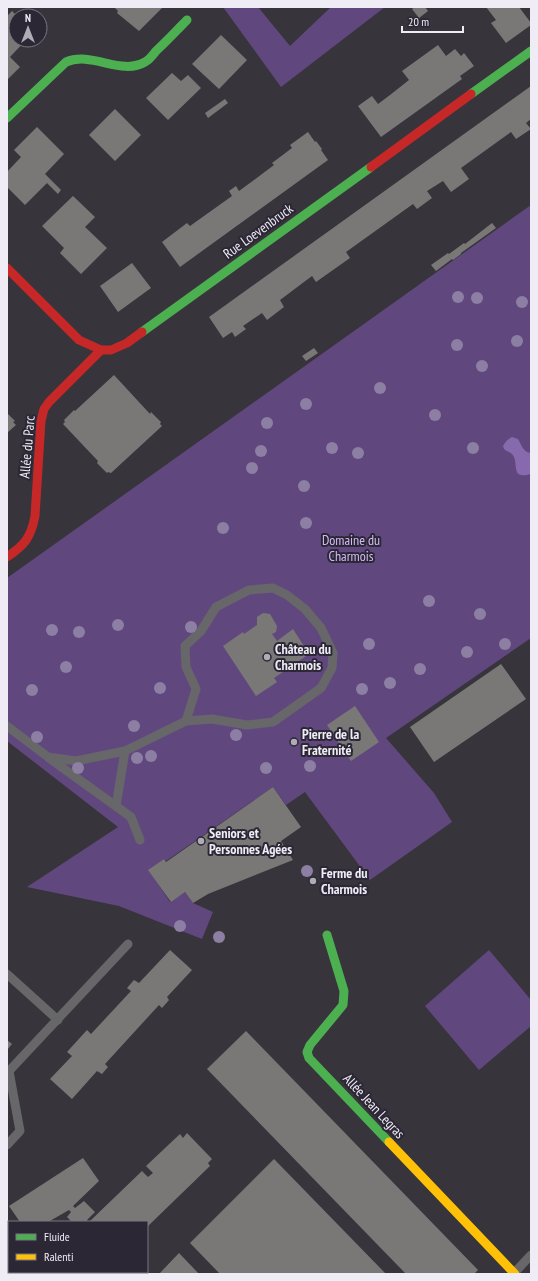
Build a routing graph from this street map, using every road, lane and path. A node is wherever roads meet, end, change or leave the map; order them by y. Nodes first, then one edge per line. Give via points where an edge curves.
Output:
1 (187, 20) dead end
2 (531, 51) edge
3 (7, 118) edge
4 (7, 268) edge
5 (101, 350) junction
6 (7, 557) edge
7 (186, 721) junction
8 (7, 726) edge
9 (125, 751) junction
10 (48, 757) junction
11 (116, 806) junction
12 (140, 840) dead end
13 (327, 935) dead end
14 (128, 944) dead end
15 (7, 974) edge
16 (58, 1020) junction
17 (11, 1101) edge
18 (7, 1145) edge
19 (531, 1255) edge
20 (514, 1273) edge

1 - 3 street via 139,66 123,67 92,58 66,61
2 - 5 street, Rue Loevenbruck via 127,343 111,350
4 - 5 street via 79,340
5 - 6 street, Allée du Parc via 44,409 32,531 28,540
7 - 7 lane via 212,719 247,725 273,722 321,688 332,668 333,653 321,628 305,609 273,588 249,590 216,607 201,631 186,646 186,667 196,689
7 - 9 lane
8 - 10 lane
9 - 10 lane via 76,761
9 - 11 lane
10 - 11 lane
11 - 12 lane via 131,817
13 - 20 street, Allée Jean Legras via 344,991 343,1005 310,1045 307,1052 309,1058
14 - 16 lane
15 - 16 lane
16 - 17 lane via 9,1071
17 - 18 lane via 20,1131
19 - 20 lane

